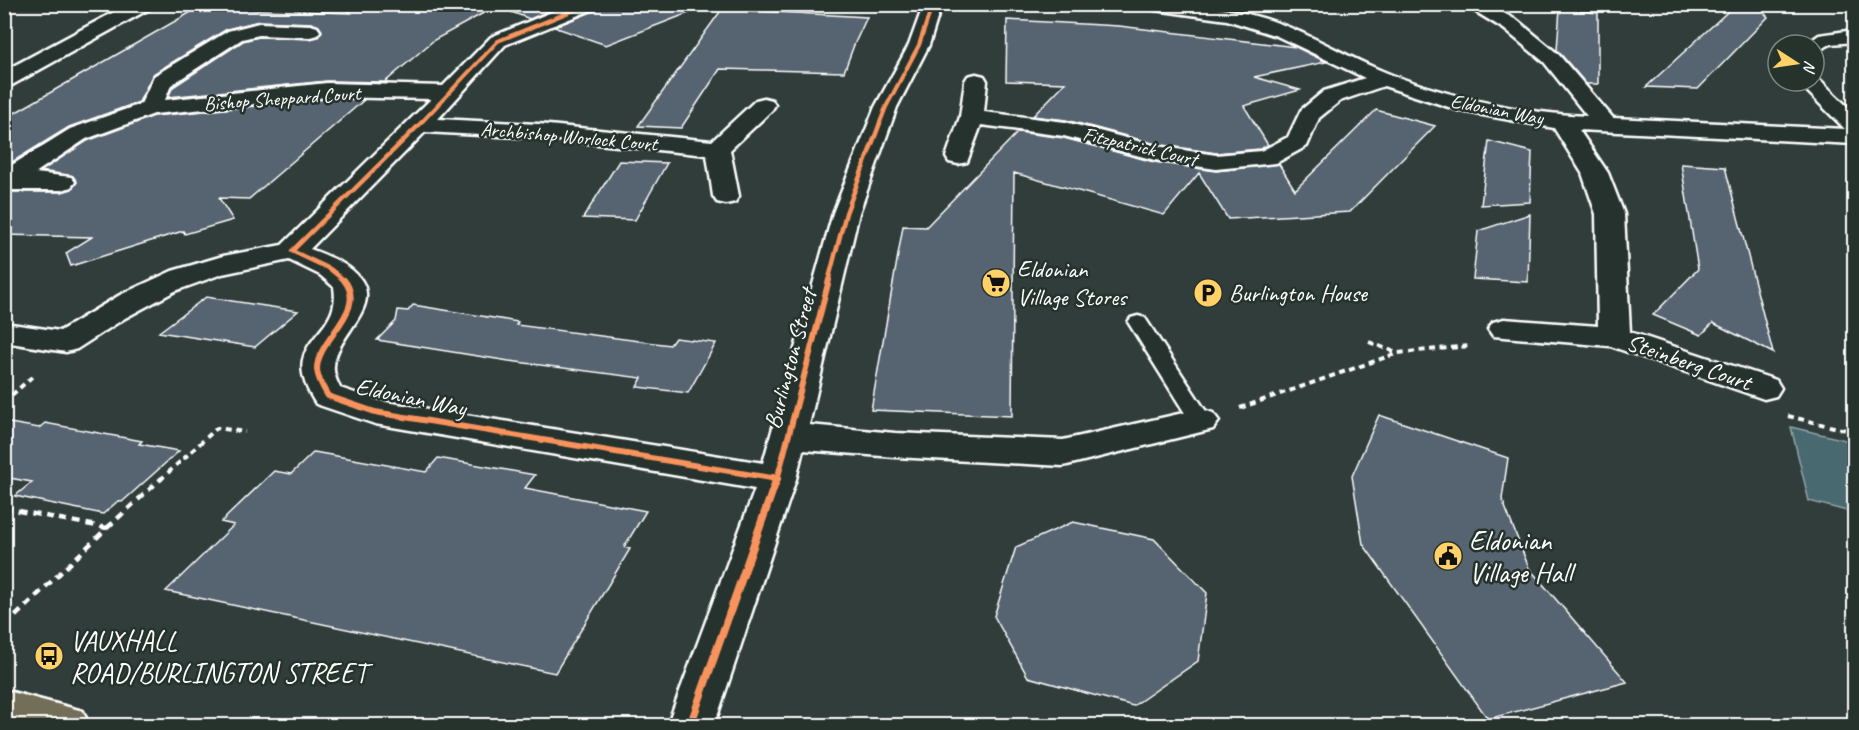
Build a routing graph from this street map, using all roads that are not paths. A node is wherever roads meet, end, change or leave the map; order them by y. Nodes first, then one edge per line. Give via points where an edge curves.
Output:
1 (144, 4) edge
2 (589, 4) edge
3 (930, 4) edge
4 (1155, 4) edge
5 (1472, 4) edge
6 (281, 15) dead end
7 (259, 29) junction
8 (310, 32) dead end
9 (1854, 36) edge
10 (1826, 39) edge
11 (1384, 79) junction
12 (4, 80) edge
13 (976, 81) dead end
14 (450, 93) junction
15 (1821, 93) edge
16 (764, 105) dead end
17 (150, 108) junction
18 (972, 117) junction
19 (1562, 122) junction
20 (1606, 124) junction
21 (419, 125) junction
22 (1854, 125) edge
23 (1854, 137) edge
24 (718, 149) junction
25 (958, 156) dead end
26 (6, 181) edge
27 (62, 182) dead end
28 (726, 196) dead end
29 (292, 251) junction
30 (1138, 321) dead end
31 (1504, 329) dead end
32 (4, 332) edge
33 (1614, 337) junction
34 (1772, 401) road end
35 (1201, 421) joint
36 (788, 436) junction
37 (777, 479) junction
38 (4, 711) edge
39 (66, 726) edge
40 (690, 726) edge

1 - 12 street
2 - 14 street via 498,41
3 - 36 street, Burlington Street via 919,45 886,107 846,213
4 - 11 street, Eldonian Way via 1230,15 1284,32
5 - 20 street via 1511,25 1551,58
6 - 7 street
7 - 8 street, Bishop Sheppard Court
7 - 17 street, Bishop Sheppard Court via 235,35 162,81
9 - 10 street
11 - 18 street, Fitzpatrick Court via 1332,96 1309,115 1298,141 1267,158 1206,160 1155,153 1065,129
11 - 19 street, Eldonian Way via 1461,104
13 - 18 street
14 - 17 street, Bishop Sheppard Court via 327,90
14 - 21 street
15 - 22 street
16 - 24 street
17 - 26 street, Bishop Sheppard Court via 78,134
18 - 25 street
19 - 20 street, Eldonian Way
19 - 33 street, Steinberg Court via 1595,173 1610,214
20 - 23 street, Eldonian Way
21 - 24 street, Archbishop Worlock Court via 538,131
21 - 29 street
24 - 28 street
26 - 27 street
29 - 32 street via 201,270 160,286 66,342
29 - 37 street, Eldonian Way via 342,277 351,291 348,309 318,361 318,379 328,396 375,412
30 - 35 lane
31 - 33 street, Steinberg Court
33 - 34 street, Steinberg Court
35 - 36 street via 1063,453
36 - 37 street, Burlington Street
37 - 40 street, Burlington Street
38 - 39 main road

